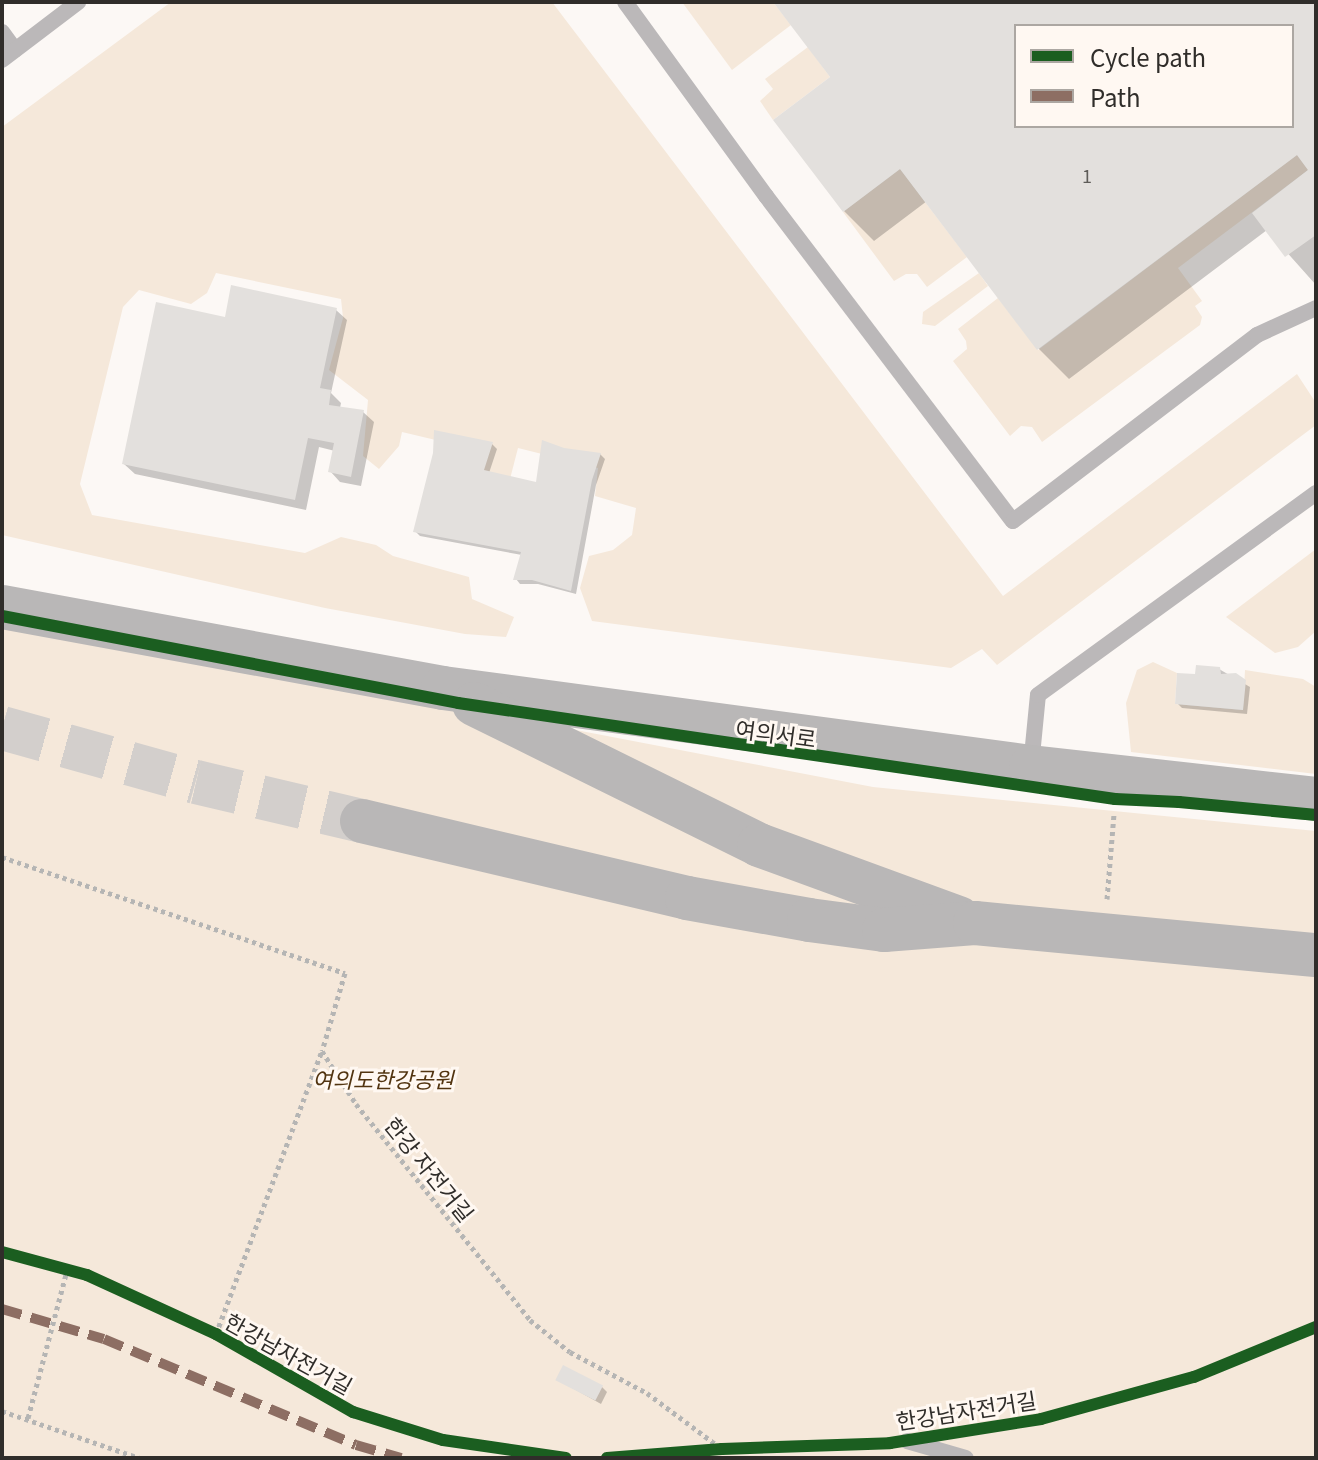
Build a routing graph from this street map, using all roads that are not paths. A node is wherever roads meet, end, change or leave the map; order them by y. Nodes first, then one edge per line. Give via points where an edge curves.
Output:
1 (78, 2) edge
2 (625, 2) edge
3 (2, 32) edge
4 (9, 55) edge
5 (1316, 308) edge
6 (1316, 493) edge
7 (2, 607) edge
8 (443, 688) junction
9 (1031, 767) junction
10 (1316, 799) edge
11 (362, 821) tunnel mouth
12 (975, 923) junction
13 (1316, 955) edge
14 (907, 1441) dead end
15 (966, 1458) edge

1 - 4 lane
2 - 5 lane via 1013,521 1257,335
3 - 4 lane
6 - 9 lane via 1038,695
7 - 8 main road, 여의서로
8 - 9 main road, 여의서로
8 - 12 main road via 759,845
9 - 10 main road, 여의서로
11 - 12 main road via 687,898 809,920 884,930
12 - 13 main road
14 - 15 lane

